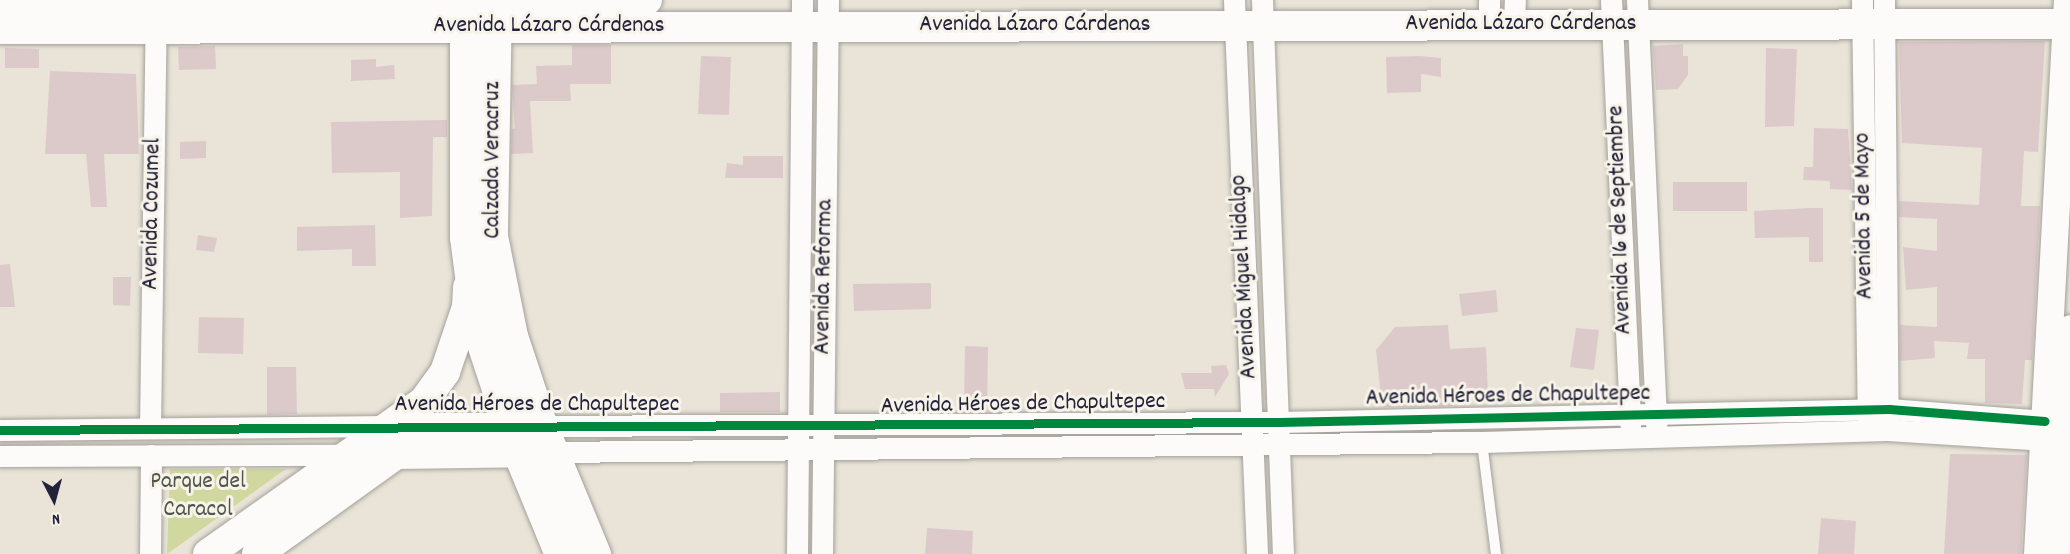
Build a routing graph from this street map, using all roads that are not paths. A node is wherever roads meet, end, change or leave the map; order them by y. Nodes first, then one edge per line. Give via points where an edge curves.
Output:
1 (647, 0) edge
2 (0, 2) edge
3 (156, 10) edge
4 (480, 10) edge
5 (1625, 12) edge
6 (1872, 12) edge
7 (815, 13) edge
8 (1233, 13) edge
9 (1263, 13) edge
10 (1502, 13) edge
11 (2068, 16) edge
12 (0, 29) edge
13 (470, 263) junction
14 (2070, 329) edge
15 (1657, 412) junction
16 (1628, 413) junction
17 (1481, 417) junction
18 (1878, 420) junction
19 (1253, 422) junction
20 (1279, 422) junction
21 (798, 425) junction
22 (150, 428) junction
23 (0, 430) edge
24 (2044, 430) junction
25 (823, 437) junction
26 (1655, 438) junction
27 (514, 439) junction
28 (548, 439) junction
29 (1632, 439) junction
30 (394, 440) junction
31 (1482, 442) junction
32 (1254, 444) junction
33 (1281, 446) junction
34 (798, 450) junction
35 (352, 454) junction
36 (151, 455) junction
37 (0, 456) edge
38 (150, 554) edge
39 (208, 554) edge
40 (257, 554) edge
41 (561, 554) edge
42 (594, 554) edge
43 (797, 554) edge
44 (822, 554) edge
45 (1257, 554) edge
46 (1283, 554) edge
47 (1496, 554) edge
48 (2037, 554) edge
49 (2062, 554) edge

1 - 4 main road, Avenida Lázaro Cárdenas
2 - 3 main road, Avenida Lázaro Cárdenas
3 - 4 main road, Avenida Lázaro Cárdenas
3 - 12 main road, Avenida Lázaro Cárdenas
3 - 22 street, Avenida Cozumel
4 - 7 main road, Avenida Lázaro Cárdenas
4 - 13 main road, Calzada Veracruz via 466,237
4 - 28 main road, Calzada Veracruz via 491,236 512,336
5 - 6 main road, Avenida Lázaro Cárdenas
5 - 10 main road, Avenida Lázaro Cárdenas
5 - 15 street, Avenida 16 de Septiembre
5 - 16 street, Avenida 16 de Septiembre
6 - 11 main road, Avenida Lázaro Cárdenas
6 - 18 street, Avenida 5 de Mayo
7 - 8 main road, Avenida Lázaro Cárdenas
7 - 21 street, Avenida Reforma
7 - 25 street, Avenida Reforma
8 - 9 main road, Avenida Lázaro Cárdenas
8 - 19 street, Avenida Miguel Hidalgo
9 - 10 main road, Avenida Lázaro Cárdenas
9 - 20 street, Avenida Miguel Hidalgo
11 - 24 street
13 - 27 main road, Calzada Veracruz via 478,328
13 - 30 main road via 467,307 445,372
14 - 49 street
15 - 16 street, Avenida Héroes de Chapultepec
15 - 18 street, Avenida Héroes de Chapultepec
15 - 26 street, Avenida 16 de Septiembre
16 - 17 street, Avenida Héroes de Chapultepec
16 - 29 street, Avenida 16 de Septiembre
17 - 20 street, Avenida Héroes de Chapultepec
17 - 31 street
18 - 24 street, Avenida Héroes de Chapultepec
18 - 26 street, Avenida Héroes de Chapultepec
19 - 20 street, Avenida Héroes de Chapultepec
19 - 25 street, Avenida Héroes de Chapultepec
19 - 32 street, Avenida Miguel Hidalgo
20 - 33 street, Avenida Miguel Hidalgo
21 - 25 street, Avenida Héroes de Chapultepec
21 - 28 street, Avenida Héroes de Chapultepec
21 - 34 street, Avenida Reforma
22 - 23 street, Avenida Héroes de Chapultepec
22 - 30 street, Avenida Héroes de Chapultepec
24 - 48 street
25 - 32 street, Avenida Héroes de Chapultepec
25 - 34 street, Avenida Héroes de Chapultepec
25 - 44 street, Avenida Reforma
26 - 29 street, Avenida Héroes de Chapultepec
27 - 28 main road, Avenida Héroes de Chapultepec
27 - 30 main road, Avenida Héroes de Chapultepec
27 - 41 main road, Calzada Veracruz
28 - 34 street, Avenida Héroes de Chapultepec
28 - 42 main road, Calzada Veracruz
29 - 31 street, Avenida Héroes de Chapultepec
30 - 35 main road
30 - 40 main road
31 - 33 street, Avenida Héroes de Chapultepec
31 - 47 lane
32 - 33 street, Avenida Héroes de Chapultepec
32 - 45 street, Avenida Miguel Hidalgo
33 - 46 street, Avenida Miguel Hidalgo
34 - 43 street, Avenida Reforma
35 - 36 street
35 - 39 main road
36 - 37 street
36 - 38 street

